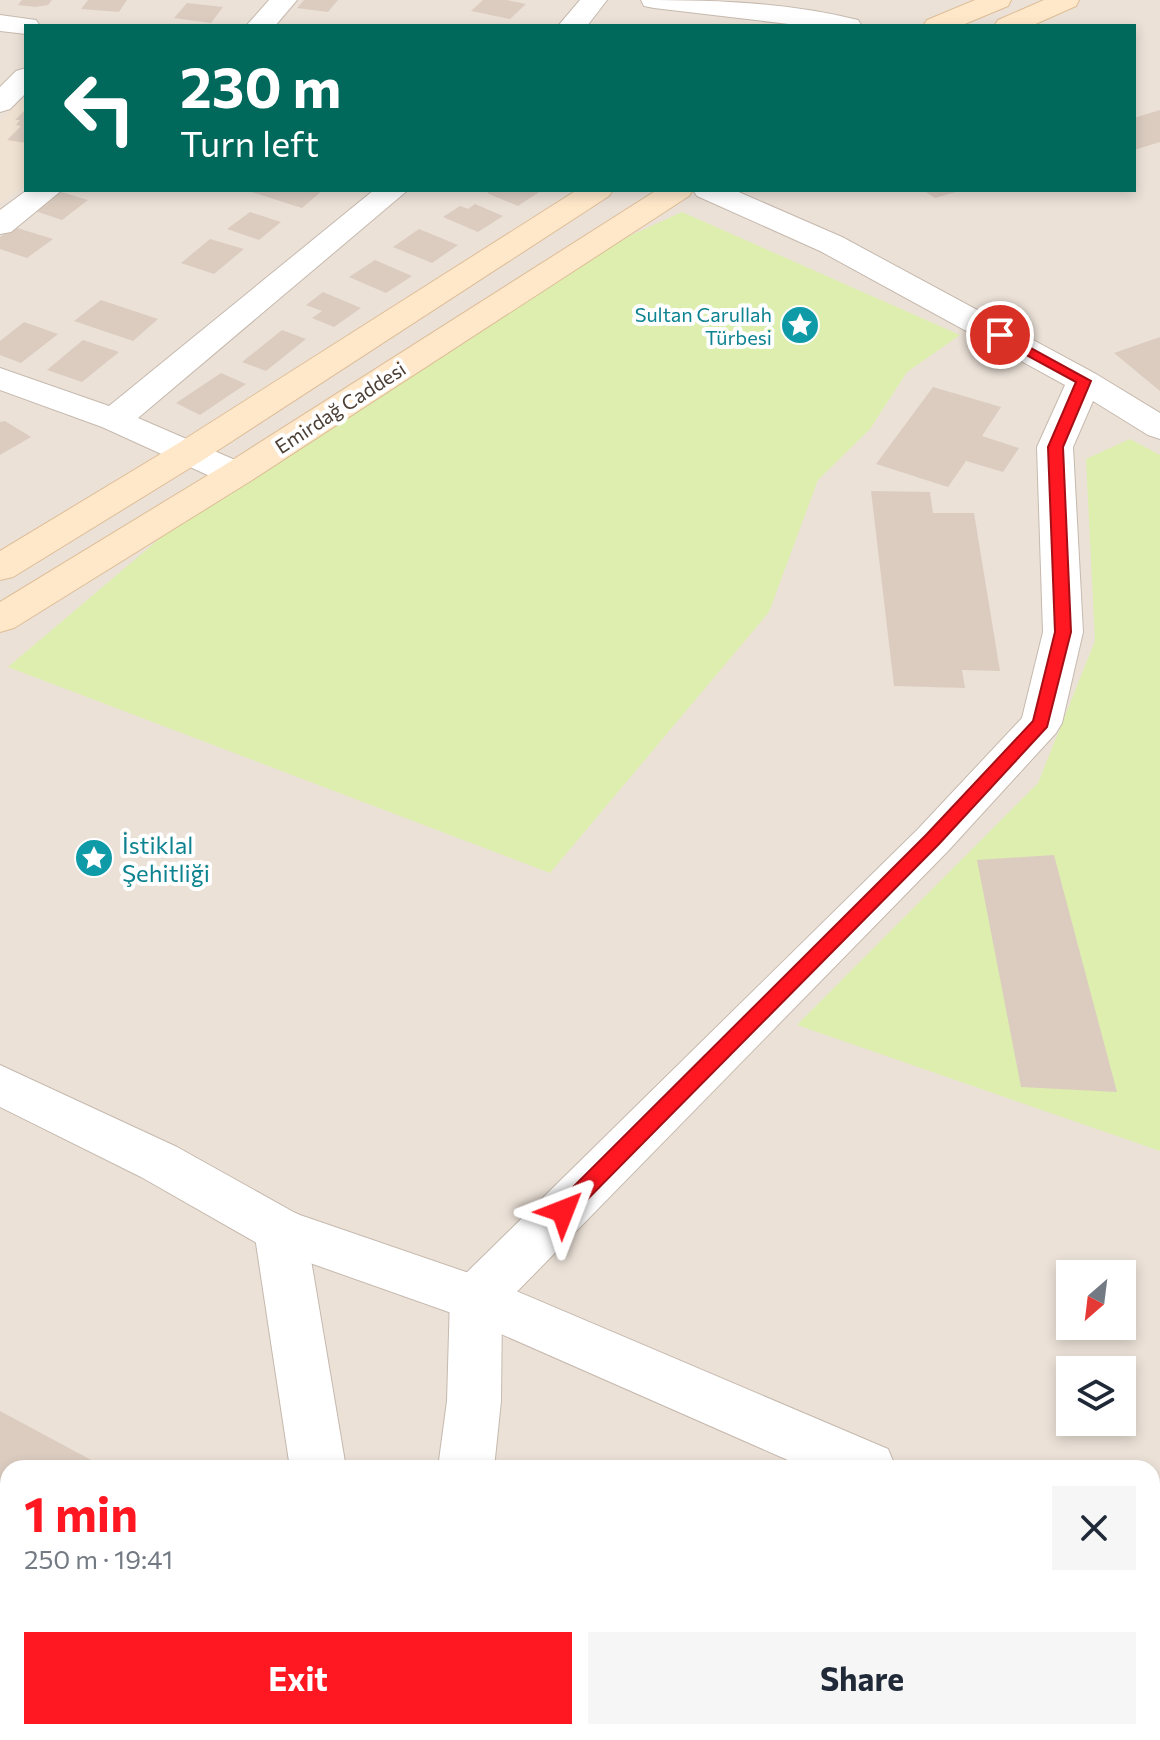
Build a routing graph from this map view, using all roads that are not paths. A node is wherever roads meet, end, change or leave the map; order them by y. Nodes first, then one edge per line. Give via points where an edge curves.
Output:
1 (284, 0) edge
2 (594, 0) edge
3 (654, 0) edge
4 (998, 0) edge
5 (1066, 0) edge
6 (0, 23) edge
7 (262, 24) edge
8 (574, 24) edge
9 (838, 24) edge
10 (942, 24) edge
11 (1012, 24) edge
12 (24, 26) edge
13 (24, 79) edge
14 (0, 103) edge
15 (44, 192) edge
16 (391, 192) edge
17 (595, 192) edge
18 (675, 192) edge
19 (713, 192) edge
20 (0, 225) edge
21 (0, 378) edge
22 (1084, 381) junction
23 (114, 420) junction
24 (1160, 428) edge
25 (190, 452) junction
26 (236, 474) junction
27 (0, 568) edge
28 (0, 619) edge
29 (0, 1085) edge
30 (280, 1230) junction
31 (476, 1298) junction
32 (317, 1460) edge
33 (467, 1460) edge
34 (850, 1460) edge

1 - 7 street
2 - 8 street
3 - 9 street
4 - 10 main road
5 - 11 main road
6 - 12 street
13 - 14 street
15 - 20 street
16 - 23 street
17 - 25 main road, Emirdağ Caddesi
18 - 26 main road, Emirdağ Caddesi
19 - 22 street via 831,244
21 - 23 street
22 - 24 street
22 - 31 street via 1055,447 1063,632 1041,723 933,840
23 - 25 street
25 - 26 street
25 - 27 main road, Emirdağ Caddesi
26 - 28 main road, Emirdağ Caddesi
29 - 30 street via 159,1162
30 - 31 street
30 - 32 street
31 - 33 street
31 - 34 street

